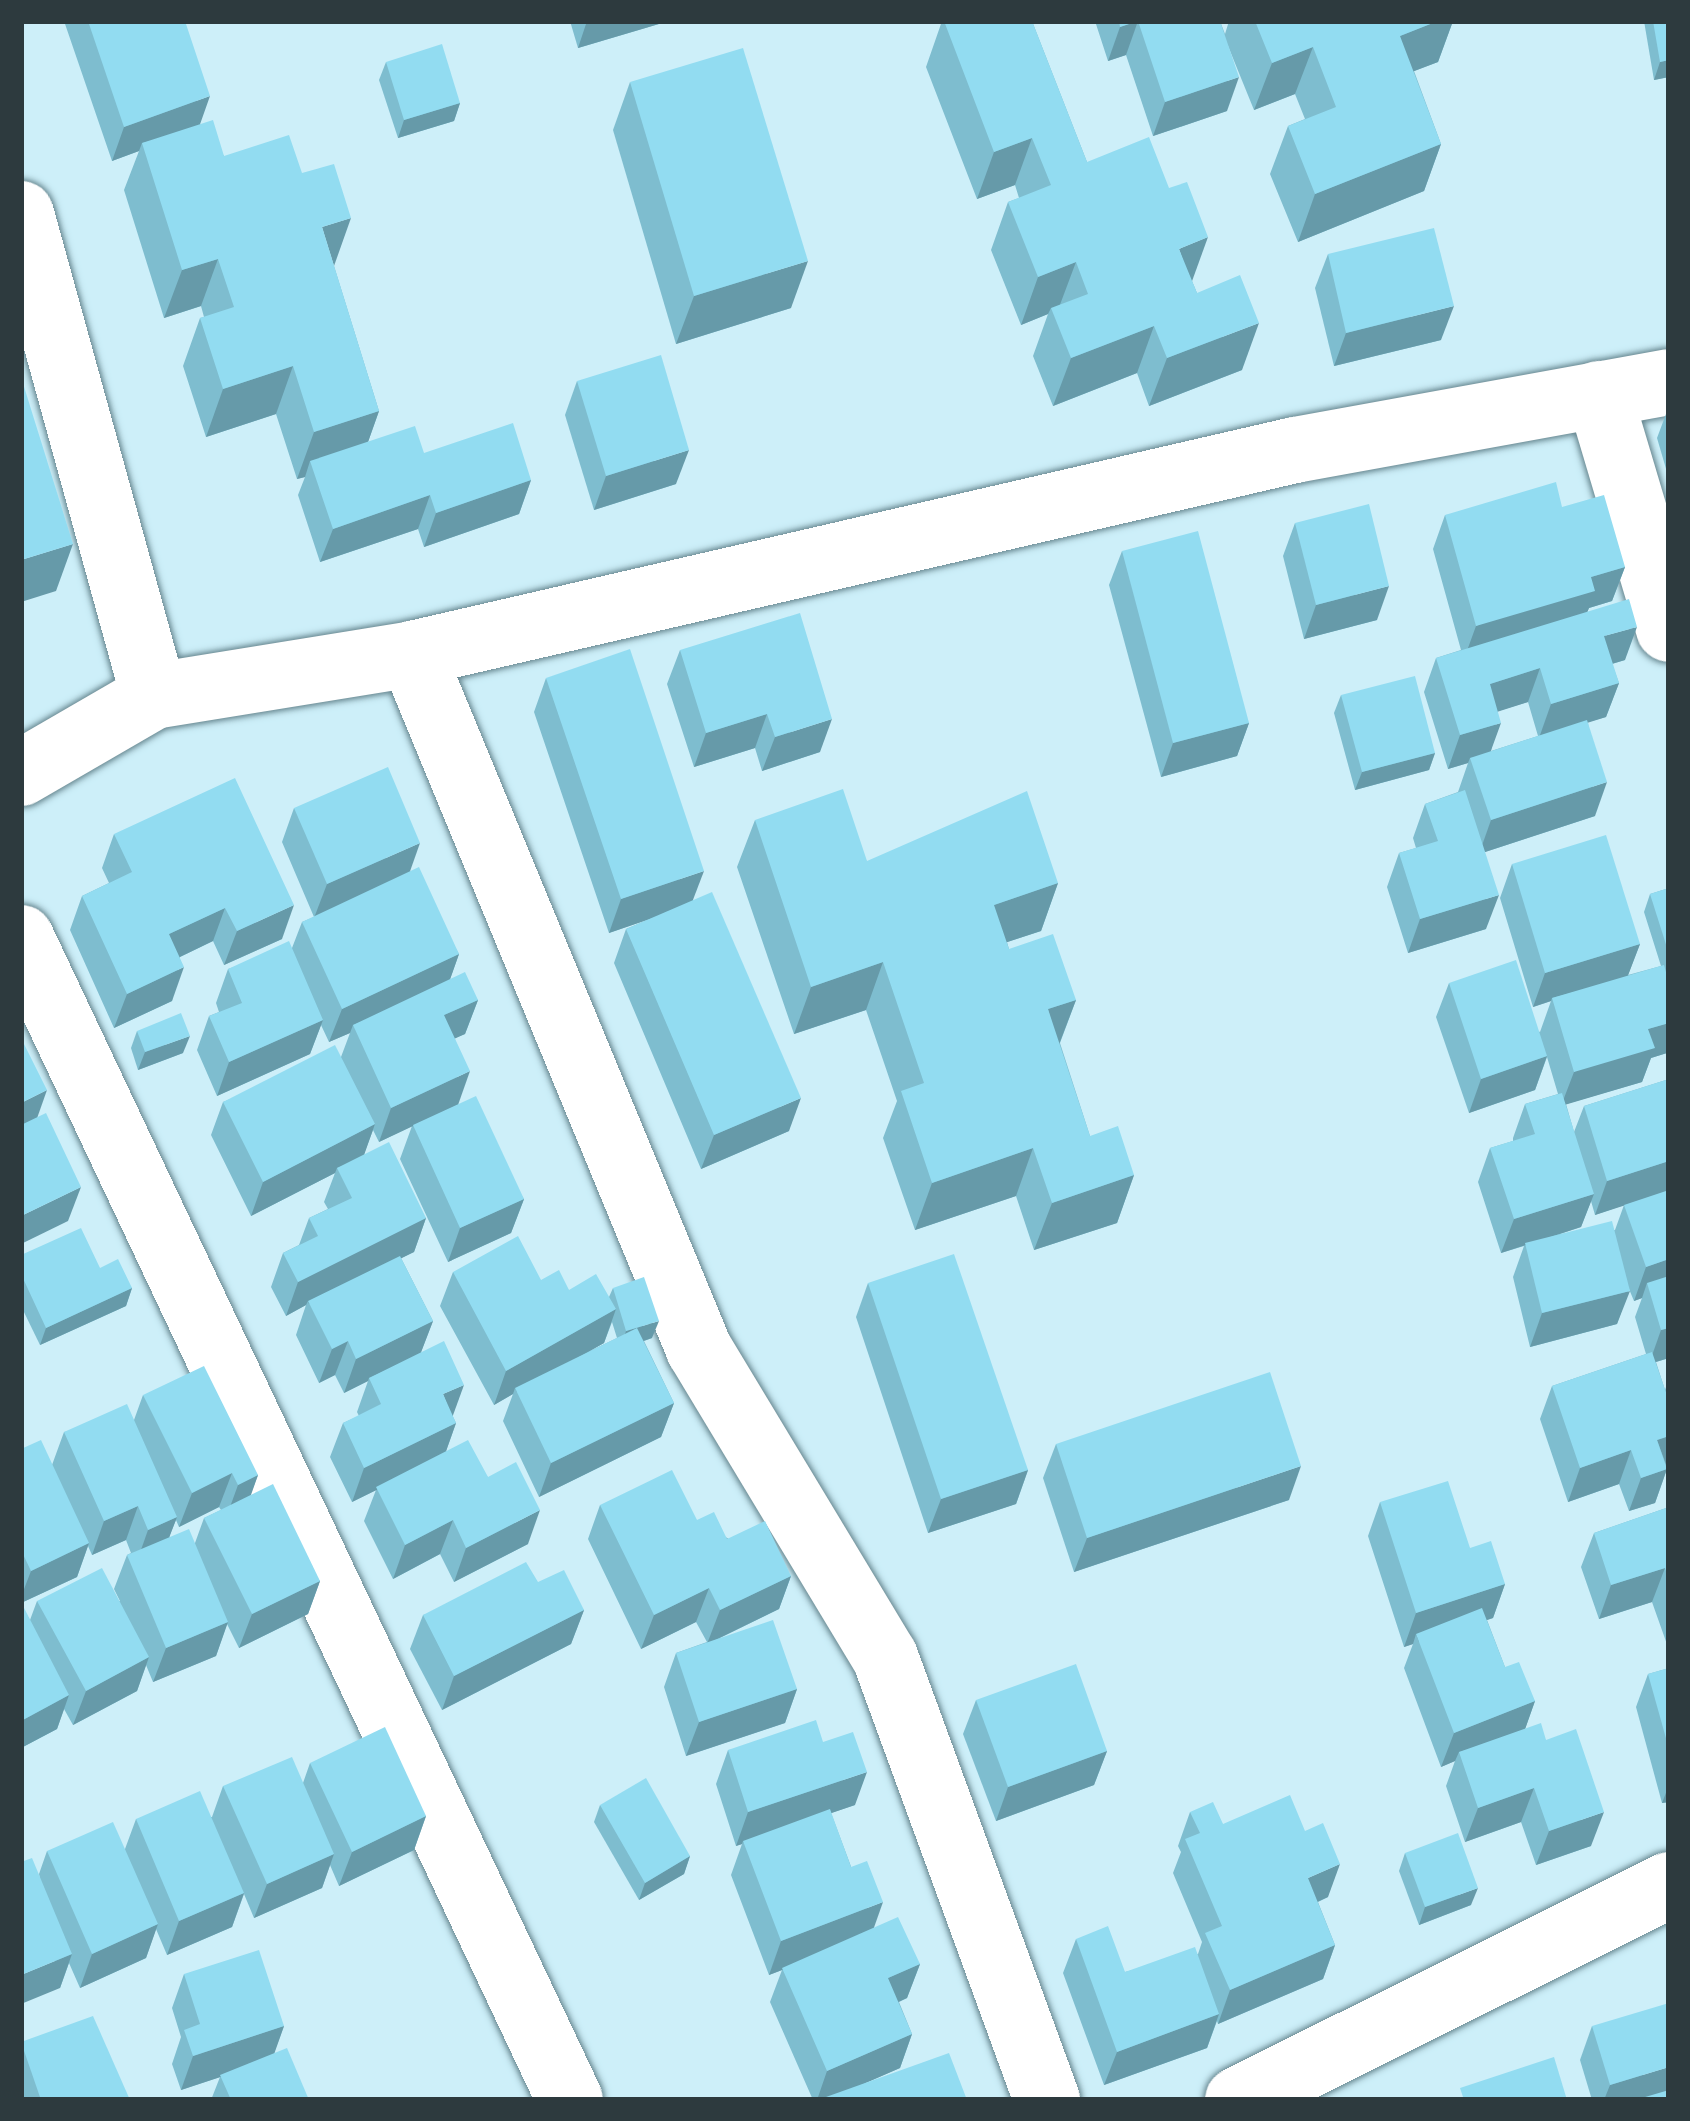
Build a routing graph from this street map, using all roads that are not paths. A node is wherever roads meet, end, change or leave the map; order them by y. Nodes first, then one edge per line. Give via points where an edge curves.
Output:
1 (21, 214) edge
2 (1669, 382) edge
3 (1599, 394) junction
4 (1669, 629) edge
5 (412, 655) junction
6 (154, 696) junction
7 (21, 773) edge
8 (21, 938) edge
9 (1669, 1885) edge
10 (570, 2100) edge
11 (1047, 2100) edge
12 (1238, 2100) edge

1 - 6 street
2 - 3 street
3 - 4 street
3 - 5 street via 1295,450
5 - 6 street
5 - 11 street via 699,1349 885,1657
6 - 7 street
8 - 10 street
9 - 12 street

